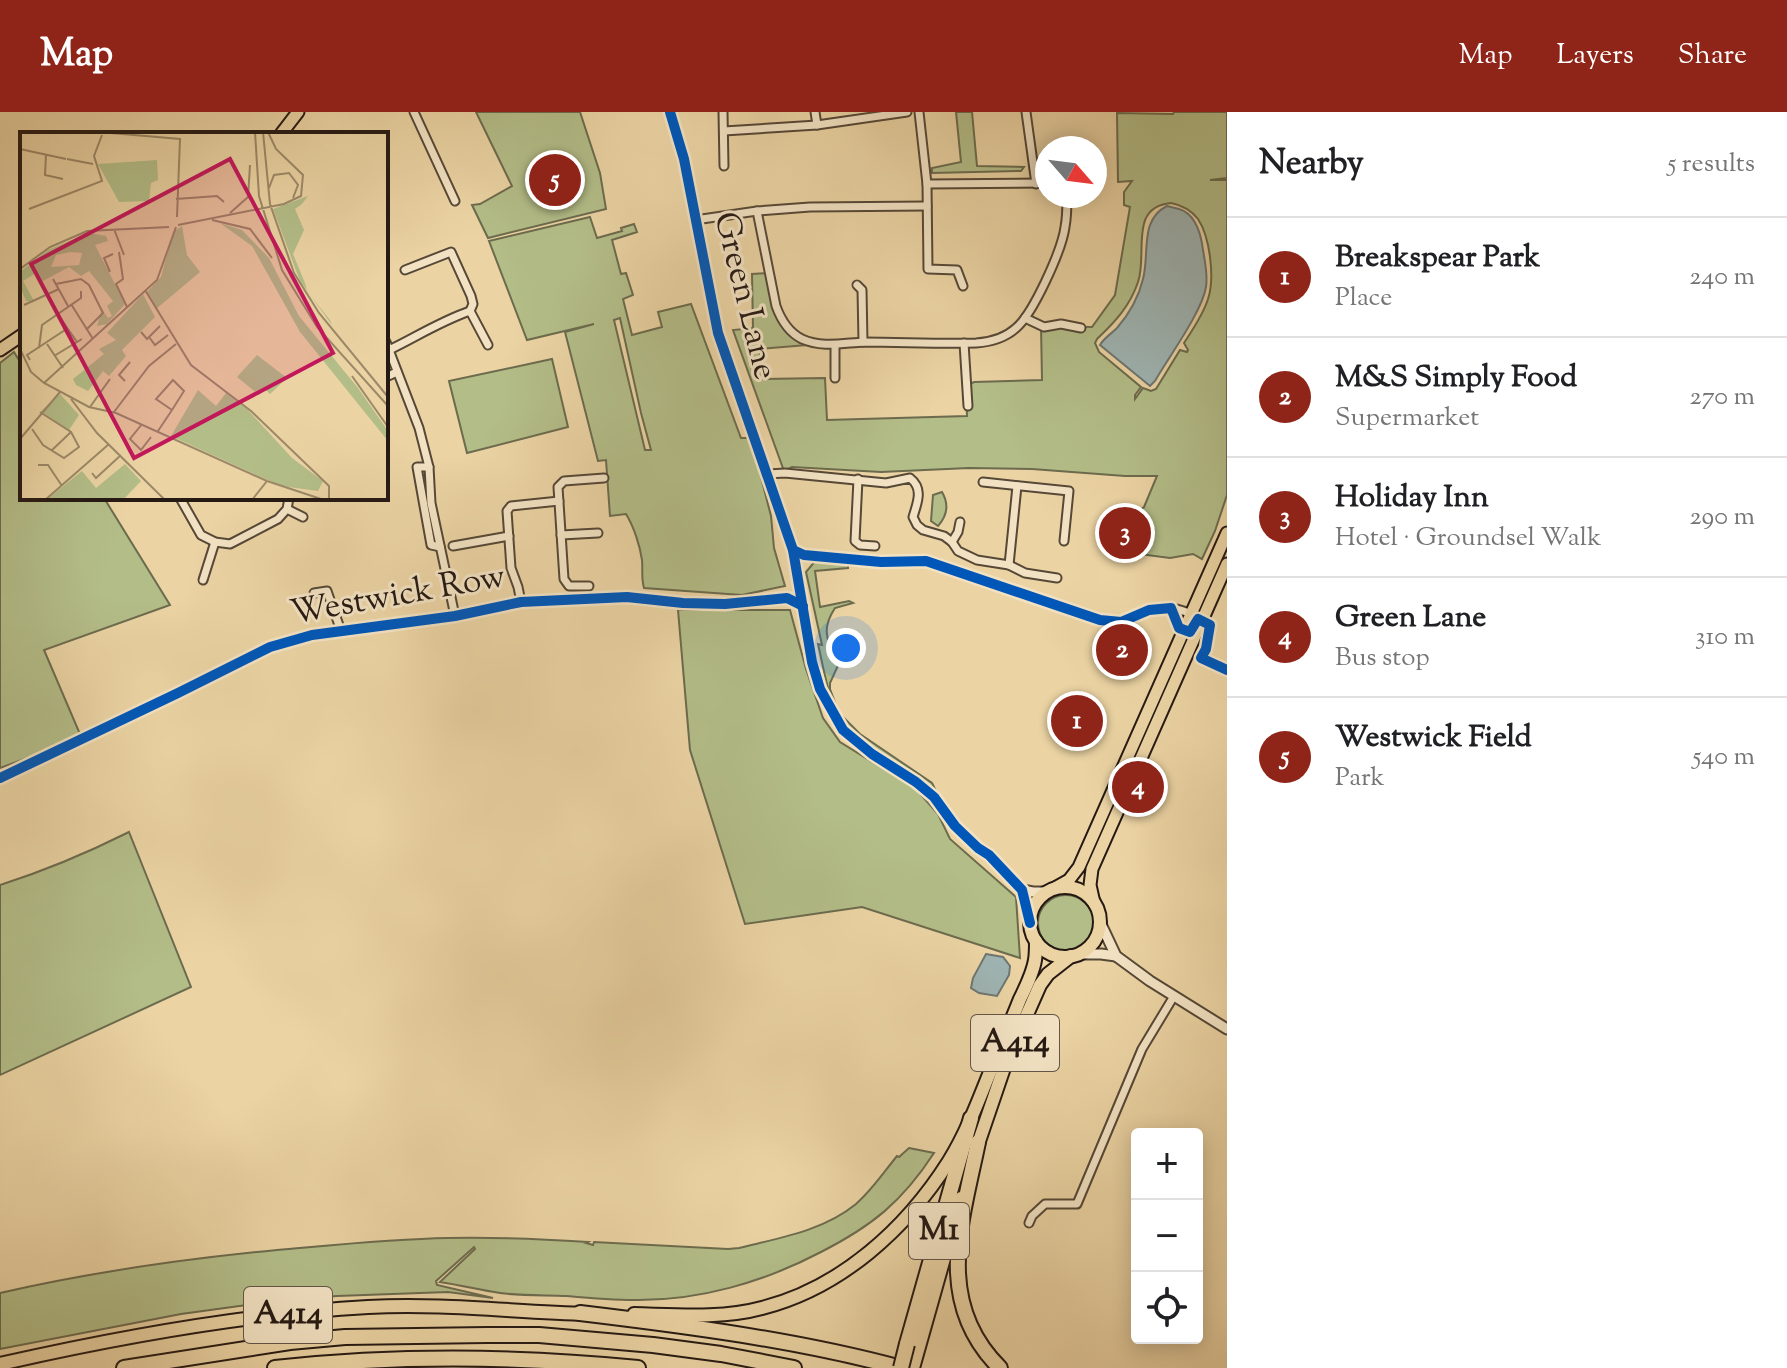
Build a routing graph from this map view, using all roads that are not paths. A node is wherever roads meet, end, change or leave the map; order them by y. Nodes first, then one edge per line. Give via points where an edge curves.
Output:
1 (298, 112) edge
2 (414, 112) edge
3 (670, 112) edge
4 (723, 112) edge
5 (815, 112) edge
6 (907, 112) edge
7 (919, 112) edge
8 (1026, 112) edge
9 (817, 125) junction
10 (724, 131) junction
11 (283, 132) edge
12 (724, 166) dead end
13 (1035, 177) edge
14 (927, 184) junction
15 (1035, 184) edge
16 (455, 201) dead end
17 (927, 206) junction
18 (1066, 208) edge
19 (757, 211) junction
20 (695, 220) junction
21 (405, 270) dead end
22 (857, 285) dead end
23 (963, 286) dead end
24 (470, 311) junction
25 (1025, 318) junction
26 (1081, 328) dead end
27 (20, 337) edge
28 (863, 342) junction
29 (964, 343) junction
30 (488, 345) dead end
31 (835, 345) junction
32 (388, 346) edge
33 (0, 350) edge
34 (397, 372) junction
35 (388, 376) edge
36 (835, 378) dead end
37 (968, 406) dead end
38 (768, 474) junction
39 (604, 478) dead end
40 (858, 479) junction
41 (983, 482) dead end
42 (1017, 486) junction
43 (181, 500) edge
44 (289, 500) edge
45 (559, 501) junction
46 (287, 509) junction
47 (303, 517) dead end
48 (960, 522) dead end
49 (598, 533) dead end
50 (1227, 533) edge
51 (561, 535) junction
52 (509, 536) junction
53 (1064, 541) dead end
54 (215, 542) junction
55 (952, 542) junction
56 (453, 546) dead end
57 (875, 546) dead end
58 (1227, 564) edge
59 (1009, 565) junction
60 (1057, 578) dead end
61 (203, 580) dead end
62 (799, 581) junction
63 (589, 586) dead end
64 (314, 593) dead end
65 (1028, 596) dead end
66 (787, 598) junction
67 (521, 602) junction
68 (803, 606) junction
69 (1192, 614) junction
70 (455, 616) junction
71 (341, 631) junction
72 (0, 778) edge
73 (1022, 890) junction
74 (1050, 891) junction
75 (1094, 903) junction
76 (1100, 922) junction
77 (1030, 923) junction
78 (1036, 941) junction
79 (1074, 955) junction
80 (1116, 956) junction
81 (1174, 996) junction
82 (1227, 1029) edge
83 (971, 1118) junction
84 (978, 1142) junction
85 (1029, 1223) dead end
86 (580, 1313) junction
87 (913, 1346) junction
88 (0, 1364) edge
89 (124, 1368) edge
90 (275, 1368) edge
91 (638, 1368) edge
92 (794, 1368) edge
93 (901, 1368) edge
94 (913, 1368) edge
95 (1000, 1368) edge

1 - 11 main road
2 - 16 street
3 - 20 street, Green Lane
4 - 10 street
5 - 9 street
6 - 9 street
7 - 14 street
8 - 13 street
9 - 10 street
10 - 12 street
14 - 15 street
14 - 17 street
17 - 19 street
17 - 23 street via 928,269 957,270
18 - 25 street via 1059,249
19 - 20 street
19 - 31 street via 781,320 802,339
20 - 38 street, Green Lane via 718,333
21 - 24 street via 451,252 471,296
22 - 28 street via 862,290
24 - 30 street
24 - 32 street
25 - 26 street via 1044,327
25 - 29 street via 1001,337
27 - 33 main road
28 - 29 street
28 - 31 street
29 - 37 street
31 - 36 street
32 - 34 street
34 - 35 street
34 - 70 street via 429,467 417,467 428,503 431,545 440,547
38 - 40 street
38 - 62 street, Green Lane
39 - 45 street via 564,481 558,487
40 - 55 street via 886,483 910,478 919,491 913,517 917,525
40 - 57 street via 855,541
41 - 42 street
42 - 53 street via 1069,491
42 - 59 street
43 - 54 street via 201,535
44 - 46 street
45 - 51 street
45 - 52 street via 511,506
46 - 47 street
46 - 54 street via 230,544
48 - 55 street
49 - 51 street
50 - 69 main road
51 - 63 street via 564,579 569,586
52 - 56 street
52 - 67 street
54 - 61 street
55 - 59 street via 977,560
58 - 75 main road via 1092,869
59 - 60 street
62 - 66 street
62 - 68 street, Green Lane
64 - 71 street via 327,591
65 - 69 street via 1111,622 1166,608
66 - 67 street, Westwick Row via 725,604 627,597
66 - 68 street
67 - 70 street, Westwick Row
68 - 73 street, Green Lane via 820,689 843,730 934,797 955,826
69 - 74 main road via 1079,867
70 - 71 street, Westwick Row
71 - 72 street, Westwick Row via 270,647
73 - 74 street
73 - 77 street, Green Lane
74 - 75 highway via 1071,887
74 - 77 highway via 1037,901
75 - 76 highway
76 - 79 highway via 1094,941
76 - 80 street
77 - 78 highway
78 - 79 highway via 1048,952
78 - 83 highway, A414 via 1035,963
79 - 80 street
79 - 84 highway, A414 via 1040,985
80 - 81 street
81 - 82 street
81 - 85 street via 1142,1049 1077,1204 1045,1204
83 - 86 highway, A414 via 949,1161 905,1217 857,1264 827,1283 787,1301 742,1312
83 - 87 highway, M1
84 - 87 highway, A414
84 - 95 highway, M1 via 957,1253 960,1296 977,1340
86 - 88 highway, A414 via 449,1307 323,1310 150,1334
86 - 93 highway, M1 via 758,1338
87 - 93 highway, M1, bridge
87 - 94 highway, A414
89 - 92 highway via 290,1342 487,1335 653,1345
90 - 91 highway via 390,1359 489,1359

